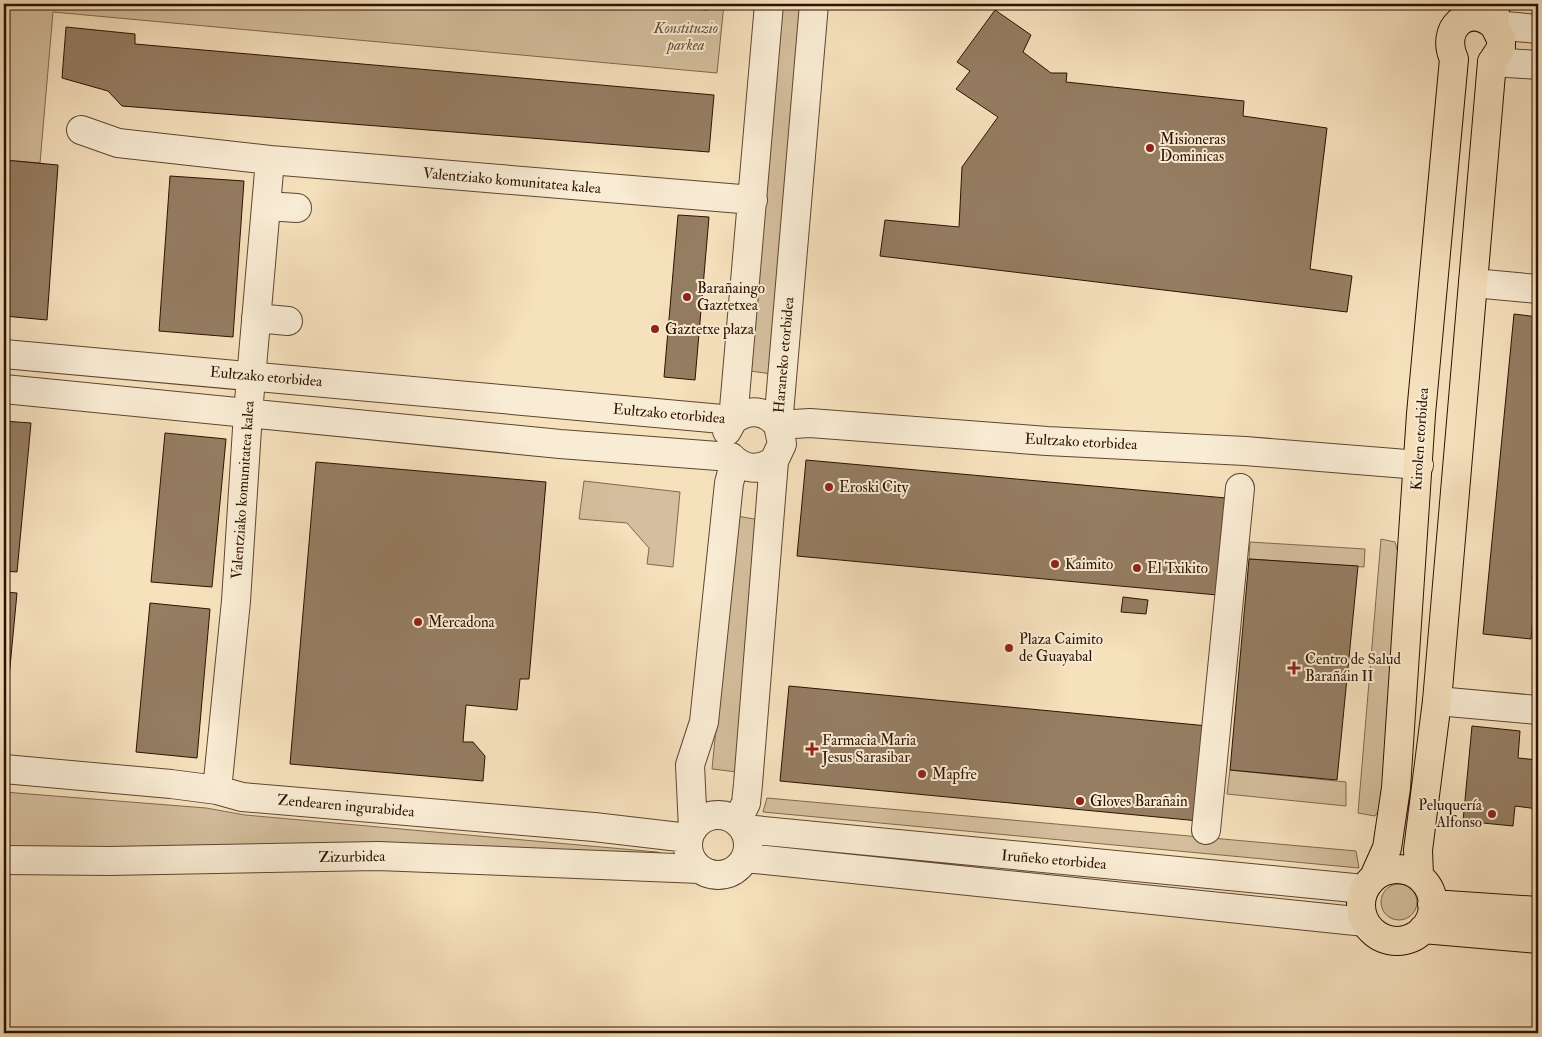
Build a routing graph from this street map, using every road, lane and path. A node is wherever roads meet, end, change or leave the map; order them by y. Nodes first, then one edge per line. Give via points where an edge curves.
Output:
1 (769, 4) edge
2 (814, 4) edge
3 (1460, 13) edge
4 (1495, 14) edge
5 (1538, 29) edge
6 (1454, 59) junction
7 (1492, 62) junction
8 (1538, 64) edge
9 (81, 130) dead end
10 (270, 160) junction
11 (753, 200) junction
12 (266, 206) junction
13 (297, 208) dead end
14 (1473, 283) junction
15 (1538, 289) edge
16 (256, 318) junction
17 (288, 321) dead end
18 (4, 354) edge
19 (251, 375) junction
20 (4, 389) edge
21 (248, 412) junction
22 (733, 420) junction
23 (778, 425) junction
24 (733, 459) junction
25 (774, 461) junction
26 (1419, 465) junction
27 (1240, 488) dead end
28 (1436, 701) junction
29 (1538, 710) edge
30 (4, 769) edge
31 (217, 790) junction
32 (741, 825) junction
33 (1206, 830) dead end
34 (690, 833) junction
35 (746, 858) junction
36 (4, 860) edge
37 (700, 869) junction
38 (1419, 876) junction
39 (1369, 883) junction
40 (1538, 912) edge
41 (1428, 916) junction
42 (1365, 922) junction
43 (1538, 939) edge

1 - 11 street
2 - 23 street, Haraneko etorbidea
3 - 4 main road via 1489,21
3 - 6 main road, Kirolen etorbidea via 1449,40
4 - 5 street
4 - 7 main road via 1501,39
6 - 7 main road via 1475,68
6 - 26 main road, Kirolen etorbidea
7 - 8 street
7 - 14 main road
9 - 10 street, Valentziako komunitatea kalea via 118,143
10 - 11 street, Valentziako komunitatea kalea
10 - 12 street, Valentziako komunitatea kalea
11 - 22 street
12 - 13 street
12 - 16 street, Valentziako komunitatea kalea
14 - 15 street
14 - 28 main road
16 - 17 street
16 - 19 street, Valentziako komunitatea kalea
18 - 19 street, Eultzako etorbidea
19 - 21 street, Valentziako komunitatea kalea
19 - 22 street, Eultzako etorbidea
20 - 21 street
21 - 24 street
21 - 31 street, Valentziako komunitatea kalea via 236,601
22 - 23 street, Eultzako etorbidea via 740,414 757,411 773,418
22 - 24 street via 725,438
23 - 25 street, Haraneko etorbidea via 782,444
23 - 26 street, Eultzako etorbidea via 810,423
24 - 25 street via 748,468
24 - 34 street via 704,722 690,765
25 - 32 street, Haraneko etorbidea via 748,784
26 - 39 main road, Kirolen etorbidea via 1396,788 1387,848
27 - 33 street
28 - 29 street
28 - 38 main road via 1418,850
30 - 31 street, Zendearen ingurabidea
31 - 34 street, Zendearen ingurabidea via 242,797
32 - 34 street via 728,816 718,815 699,821
32 - 35 street via 749,843
32 - 39 street, Iruñeko etorbidea
34 - 37 street via 690,858
35 - 37 street via 741,866 724,876
35 - 42 street, Iruñeko etorbidea
36 - 37 street, Zizurbidea via 378,856
38 - 39 main road via 1408,870 1396,869 1384,871
38 - 41 main road via 1431,893
39 - 42 main road via 1361,911
40 - 41 main road
41 - 42 main road via 1404,940 1381,937
41 - 43 main road

